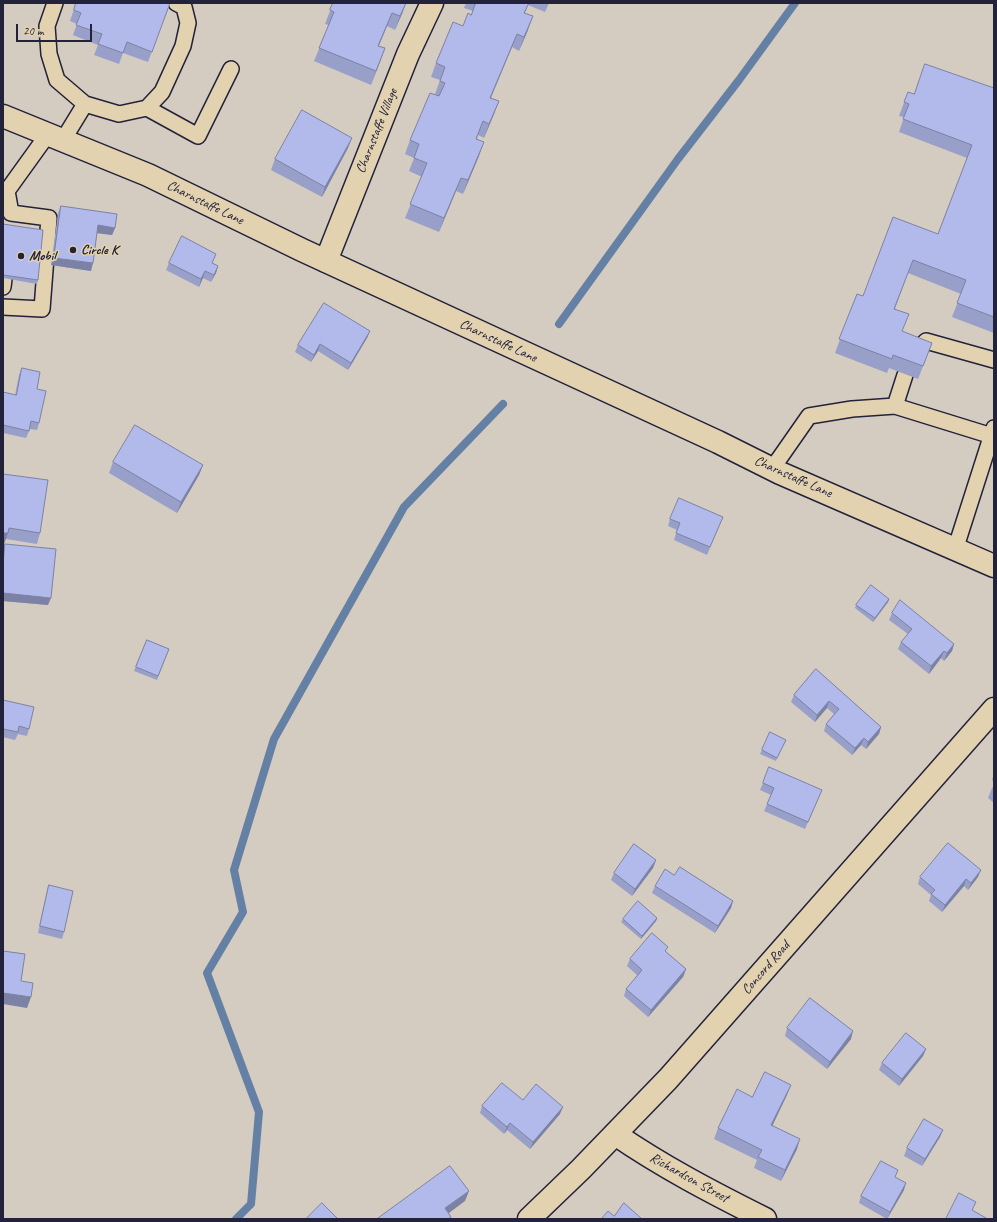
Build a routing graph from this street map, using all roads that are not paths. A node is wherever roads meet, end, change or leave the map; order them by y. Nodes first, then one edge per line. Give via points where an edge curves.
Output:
1 (55, 3) edge
2 (176, 3) edge
3 (432, 3) edge
4 (231, 69) dead end
5 (85, 104) junction
6 (147, 108) junction
7 (3, 116) edge
8 (55, 137) junction
9 (7, 212) edge
10 (10, 229) edge
11 (326, 261) junction
12 (3, 307) edge
13 (915, 352) edge
14 (994, 360) edge
15 (905, 375) edge
16 (895, 406) junction
17 (993, 432) edge
18 (772, 469) junction
19 (955, 550) junction
20 (994, 566) edge
21 (994, 709) edge
22 (615, 1134) junction
23 (529, 1219) edge
24 (765, 1219) edge

1 - 5 lane via 48,26 49,54 58,80
2 - 6 lane via 184,7 188,23 183,46 162,92
3 - 11 main road, Charnstaffe Village via 408,54
4 - 6 lane via 198,136
5 - 6 lane via 119,114
5 - 8 lane
7 - 8 main road, Charnstaffe Lane
8 - 9 lane via 7,191
8 - 11 main road, Charnstaffe Lane via 148,175
9 - 10 lane
9 - 12 lane via 49,218 42,309
11 - 18 main road, Charnstaffe Lane
13 - 14 lane via 926,341
15 - 16 lane
16 - 17 lane
16 - 18 lane via 809,416
17 - 19 lane
18 - 19 main road, Charnstaffe Lane
19 - 20 main road, Charnstaffe Lane
21 - 22 main road, Concord Road via 668,1079
22 - 23 main road, Concord Road
22 - 24 main road, Richardson Street via 679,1174

